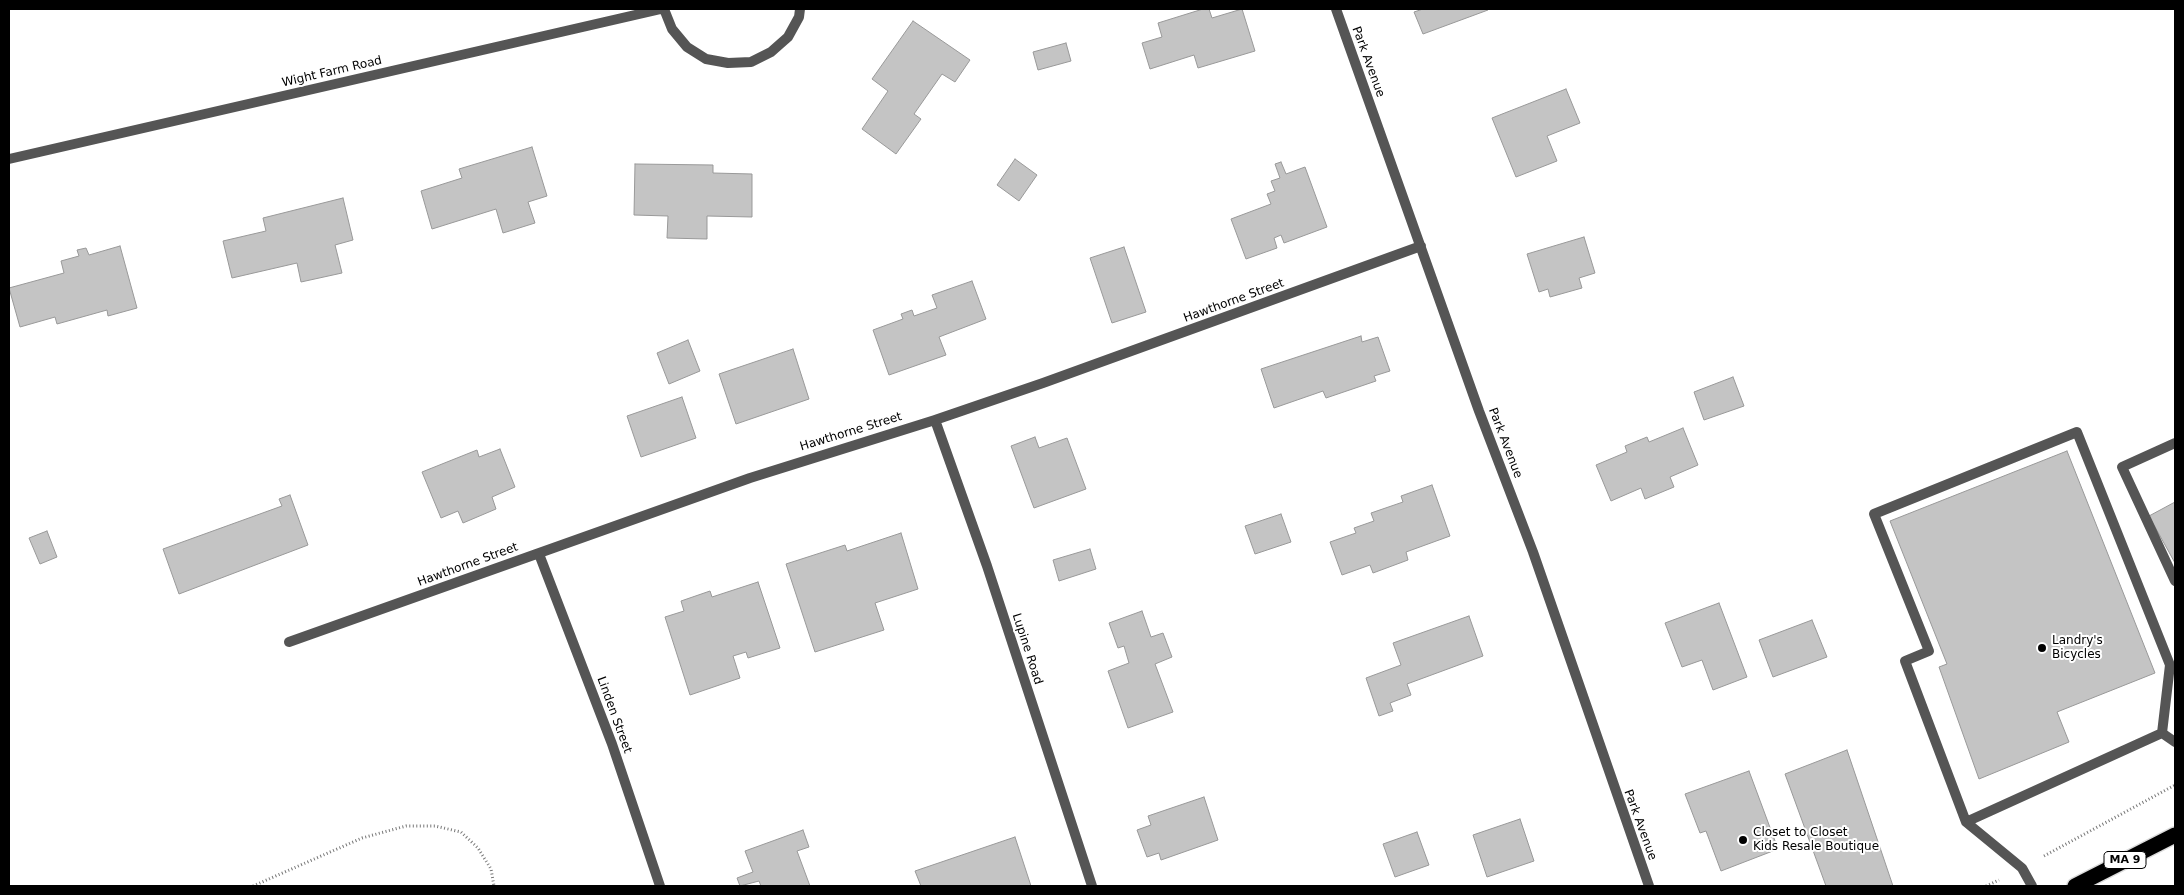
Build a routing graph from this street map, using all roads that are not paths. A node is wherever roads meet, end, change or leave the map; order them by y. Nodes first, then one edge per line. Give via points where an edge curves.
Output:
1 (663, 9) edge
2 (800, 9) edge
3 (1336, 9) edge
4 (9, 159) edge
5 (1421, 246) junction
6 (936, 420) junction
7 (2175, 444) edge
8 (539, 554) junction
9 (2175, 581) edge
10 (289, 642) dead end
11 (2162, 733) junction
12 (2175, 742) edge
13 (1966, 822) junction
14 (2175, 835) edge
15 (660, 886) edge
16 (1092, 886) edge
17 (1649, 886) edge
18 (2032, 886) edge
19 (2075, 886) edge

1 - 2 street, Wight Farm Road via 672,29 687,47 706,59 728,63 751,62 771,52 788,37
1 - 4 street, Wight Farm Road
3 - 5 street, Park Avenue
5 - 6 street, Hawthorne Street
5 - 17 street, Park Avenue via 1536,561
6 - 8 street, Hawthorne Street via 750,478
6 - 16 street, Lupine Road
7 - 9 street via 2122,467
8 - 10 street, Hawthorne Street
8 - 15 street, Linden Street via 612,744
11 - 12 street
11 - 13 street
11 - 13 street via 2170,665 2076,432 1874,514 1929,650 1905,661
13 - 18 street via 2022,868
14 - 19 highway, MA 9

